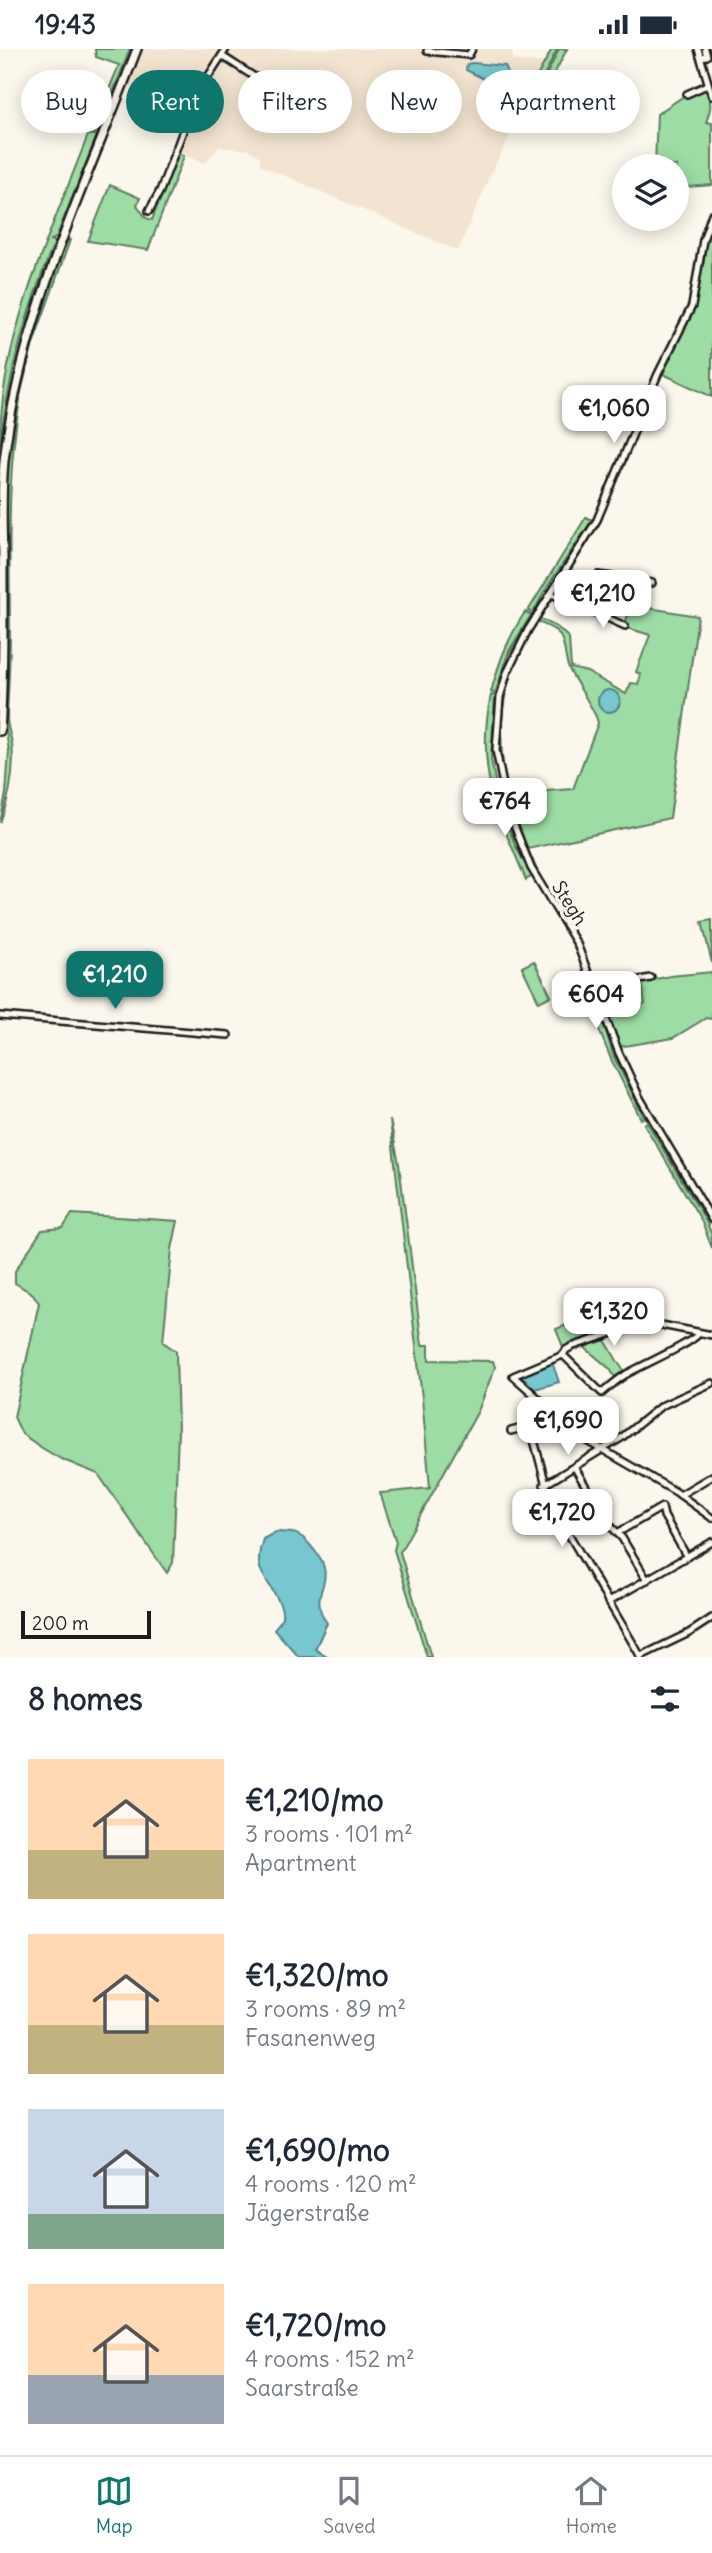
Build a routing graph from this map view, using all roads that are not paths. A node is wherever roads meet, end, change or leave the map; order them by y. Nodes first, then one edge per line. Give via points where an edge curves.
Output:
1 (136, 49) edge
2 (226, 49) edge
3 (472, 49) edge
4 (698, 49) edge
5 (705, 49) edge
6 (427, 51) dead end
7 (222, 56) junction
8 (700, 57) junction
9 (244, 70) edge
10 (707, 85) junction
11 (687, 94) dead end
12 (712, 96) edge
13 (149, 211) dead end
14 (712, 214) edge
15 (652, 583) dead end
16 (551, 594) junction
17 (592, 611) junction
18 (625, 626) dead end
19 (0, 731) edge
20 (652, 978) dead end
21 (594, 988) junction
22 (0, 1016) edge
23 (228, 1035) dead end
24 (712, 1220) edge
25 (698, 1334) junction
26 (712, 1335) edge
27 (563, 1356) junction
28 (712, 1383) edge
29 (557, 1415) junction
30 (530, 1425) junction
31 (511, 1431) dead end
32 (603, 1451) junction
33 (575, 1468) junction
34 (712, 1476) edge
35 (544, 1485) junction
36 (680, 1495) junction
37 (712, 1518) edge
38 (618, 1532) junction
39 (712, 1542) edge
40 (687, 1557) junction
41 (647, 1580) junction
42 (608, 1602) junction
43 (712, 1618) edge
44 (641, 1656) edge

1 - 19 main road via 49,275 17,384 3,480
2 - 7 street
3 - 6 street via 469,55
4 - 8 street
5 - 8 street via 707,56
7 - 9 street
7 - 13 street via 197,94
8 - 10 street
10 - 11 street
10 - 12 street
14 - 16 street, Stegh via 702,240 692,306 597,520
15 - 17 street via 599,575
16 - 17 street
16 - 21 street, Stegh via 507,673 500,697 496,750 508,810 531,868 574,937
17 - 18 street
20 - 21 street
21 - 24 street, Stegh via 653,1122
22 - 23 street
25 - 26 street
25 - 27 street via 646,1322 579,1344
25 - 27 street via 602,1393
27 - 29 street via 513,1376
28 - 32 street via 661,1406
29 - 30 street
29 - 32 street
30 - 31 street
30 - 35 street
32 - 33 street
32 - 36 street
33 - 35 street
33 - 38 street via 606,1521
34 - 36 street
35 - 42 street
36 - 37 street
38 - 40 street via 662,1507
38 - 41 street
39 - 40 street
40 - 41 street
41 - 42 street
42 - 44 street
43 - 44 street

